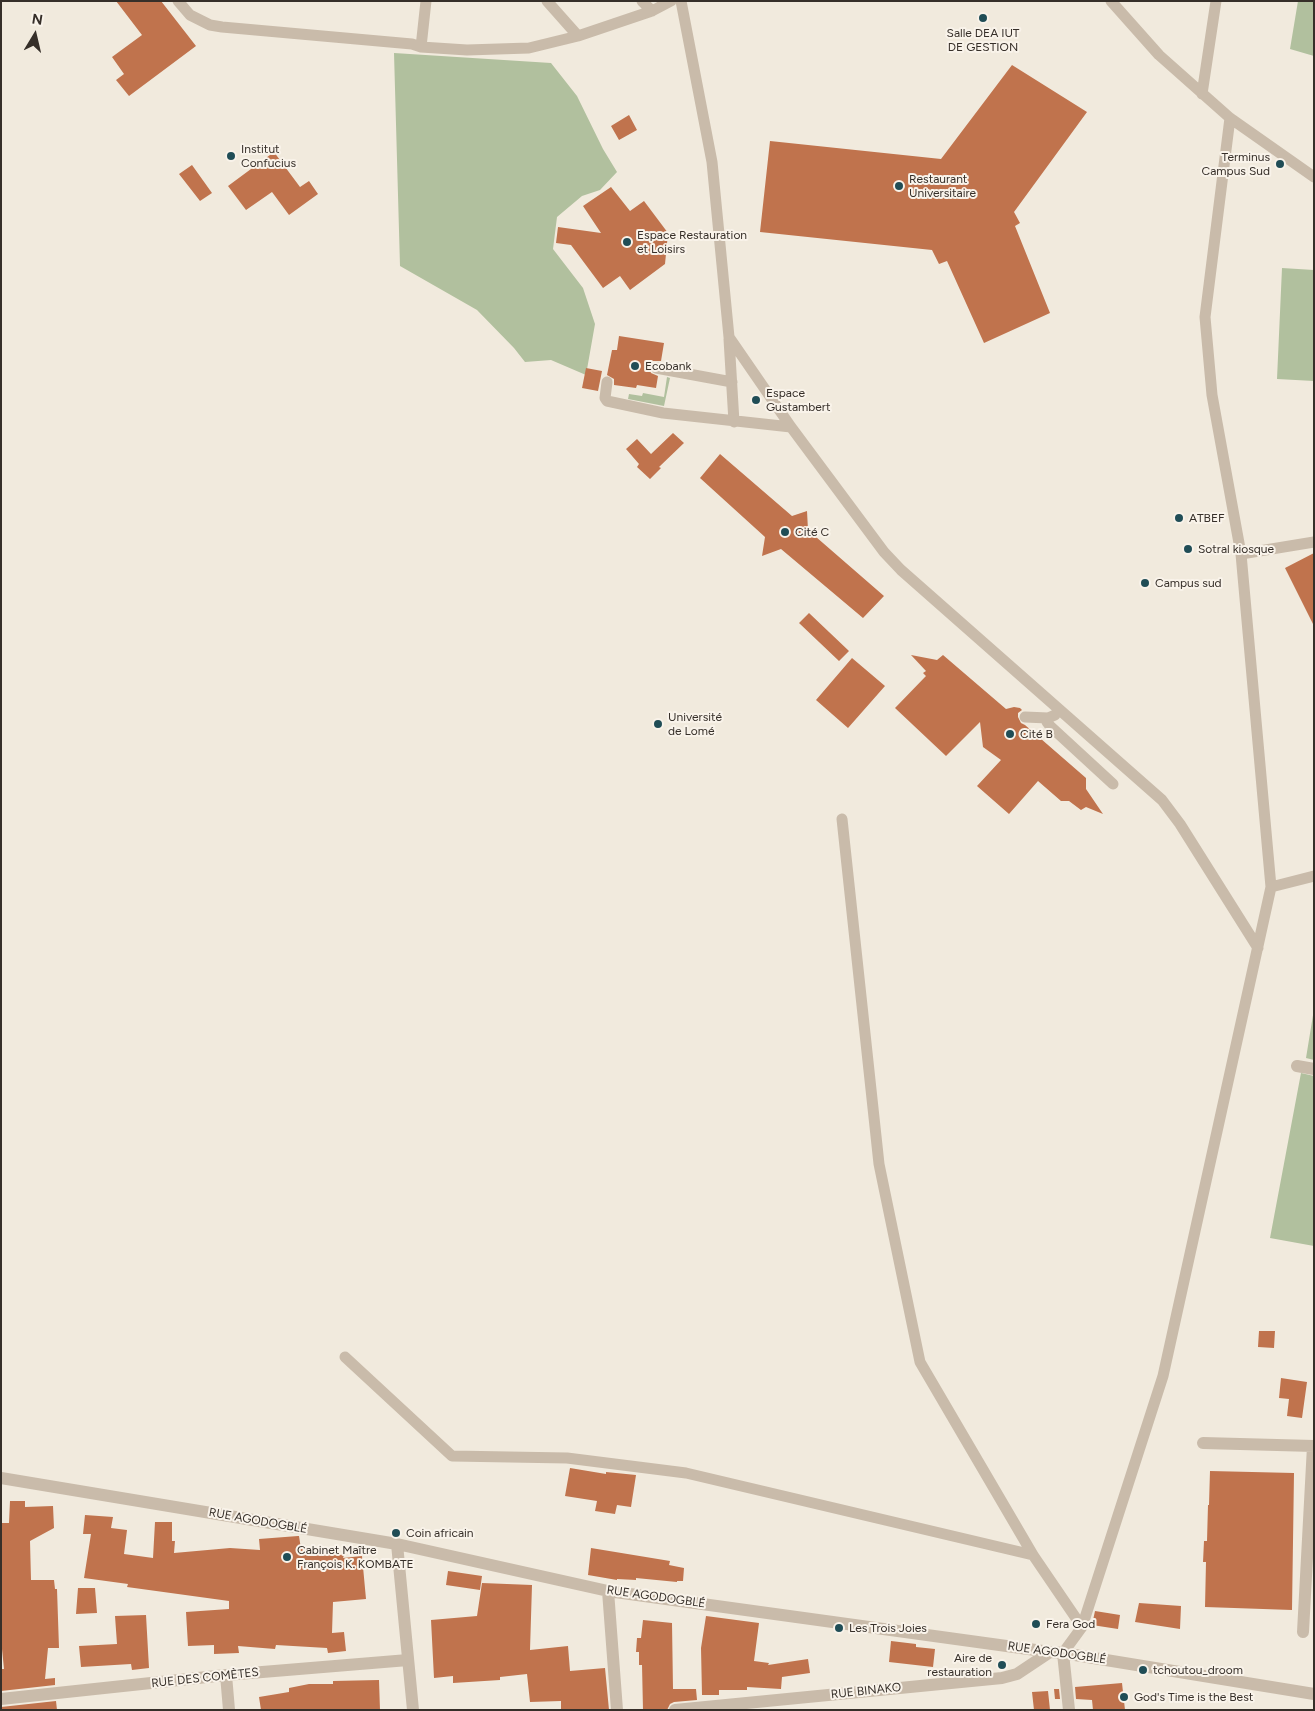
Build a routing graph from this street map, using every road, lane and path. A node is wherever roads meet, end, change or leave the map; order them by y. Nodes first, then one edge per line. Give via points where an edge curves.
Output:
1 (178, 1) edge
2 (426, 1) edge
3 (547, 1) edge
4 (642, 1) edge
5 (671, 1) edge
6 (681, 1) edge
7 (1111, 1) edge
8 (1216, 1) edge
9 (652, 11) junction
10 (578, 36) junction
11 (421, 47) junction
12 (1202, 94) junction
13 (1230, 118) junction
14 (1314, 177) edge
15 (729, 337) junction
16 (656, 368) dead end
17 (608, 382) dead end
18 (732, 382) junction
19 (734, 422) junction
20 (791, 427) junction
21 (1314, 542) edge
22 (1241, 554) junction
23 (1062, 712) junction
24 (1025, 717) dead end
25 (1048, 718) junction
26 (1113, 784) dead end
27 (842, 818) dead end
28 (1314, 876) edge
29 (1272, 887) junction
30 (1258, 948) junction
31 (1297, 1066) dead end
32 (1314, 1069) edge
33 (345, 1357) dead end
34 (1203, 1443) dead end
35 (1313, 1446) edge
36 (1, 1478) edge
37 (397, 1544) junction
38 (1033, 1555) junction
39 (608, 1590) junction
40 (1082, 1627) junction
41 (1303, 1632) dead end
42 (1050, 1652) junction
43 (1063, 1653) junction
44 (408, 1660) junction
45 (226, 1676) junction
46 (1314, 1694) edge
47 (1, 1699) edge
48 (229, 1710) edge
49 (413, 1710) edge
50 (617, 1710) edge
51 (675, 1710) edge
52 (1069, 1710) edge

1 - 11 lane via 190,15 216,26
2 - 11 lane
3 - 10 lane
4 - 9 lane
5 - 9 lane
6 - 15 lane via 712,162
7 - 12 lane via 1159,55
8 - 12 lane
9 - 10 lane
10 - 11 lane via 529,48 467,50
12 - 13 lane
13 - 14 lane
13 - 22 lane via 1205,317 1212,395
15 - 18 lane
15 - 20 lane
16 - 18 lane
17 - 19 lane via 607,401 663,413
18 - 19 lane
19 - 20 lane
20 - 23 lane via 901,570
21 - 22 lane
22 - 29 lane
23 - 25 lane
23 - 30 lane via 1162,800
24 - 25 lane
25 - 26 lane via 1050,726
27 - 38 lane via 880,1164 920,1362
28 - 29 lane
29 - 30 lane
30 - 40 lane via 1163,1376
31 - 32 street
33 - 38 lane via 452,1456 567,1458 686,1473
34 - 35 street
35 - 41 street
36 - 37 street, RUE AGODOGBLÉ
37 - 39 street, RUE AGODOGBLÉ
37 - 44 street
38 - 40 lane
39 - 42 street, RUE AGODOGBLÉ
39 - 50 street
40 - 43 lane
42 - 43 street, RUE AGODOGBLÉ
42 - 51 street, RUE BINAKO via 1016,1674 1002,1678
43 - 46 street, RUE AGODOGBLÉ
43 - 52 street
44 - 45 street, RUE DES COMÈTES
44 - 49 street
45 - 47 street, RUE DES COMÈTES
45 - 48 street

